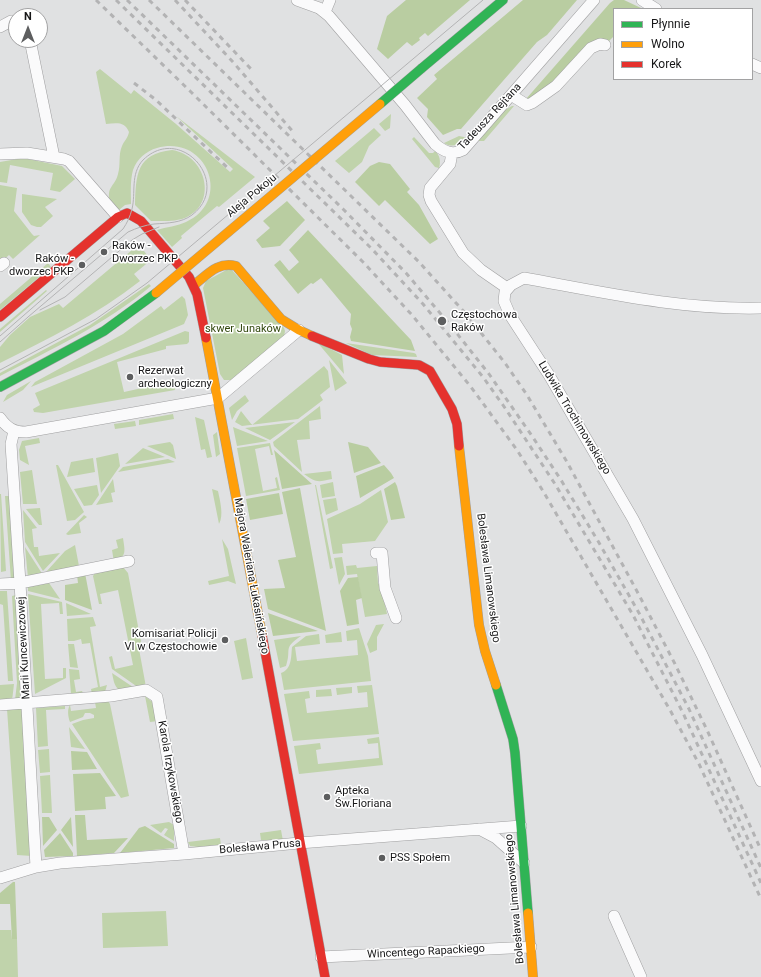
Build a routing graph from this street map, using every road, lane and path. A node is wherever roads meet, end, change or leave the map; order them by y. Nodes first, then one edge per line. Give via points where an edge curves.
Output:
1 (297, 0) edge
2 (330, 0) edge
3 (503, 0) edge
4 (594, 0) edge
5 (642, 0) edge
6 (654, 8) edge
7 (325, 12) junction
8 (605, 45) dead end
9 (32, 48) edge
10 (511, 95) junction
11 (452, 153) junction
12 (0, 154) edge
13 (54, 157) junction
14 (118, 217) junction
15 (194, 285) junction
16 (507, 288) junction
17 (761, 308) edge
18 (0, 317) edge
19 (299, 330) junction
20 (0, 386) edge
21 (218, 398) junction
22 (0, 418) edge
23 (14, 431) junction
24 (376, 553) dead end
25 (129, 561) dead end
26 (20, 583) junction
27 (0, 584) edge
28 (396, 618) dead end
29 (26, 703) junction
30 (0, 705) edge
31 (761, 781) edge
32 (521, 826) junction
33 (478, 829) junction
34 (299, 843) junction
35 (184, 854) junction
36 (524, 863) junction
37 (36, 866) junction
38 (0, 878) edge
39 (614, 916) dead end
40 (531, 947) junction
41 (321, 957) junction
42 (325, 977) edge
43 (533, 977) edge
44 (641, 977) edge

1 - 7 street, Tadeusza Rejtana
2 - 7 street
3 - 20 street, Aleja Pokoju, bridge via 156,293 104,331
4 - 10 street, Tadeusza Rejtana
5 - 6 street
7 - 11 street, Tadeusza Rejtana via 435,144 440,149
8 - 10 street via 600,44 591,48 556,86 532,103 527,105
9 - 13 street
10 - 11 street, Tadeusza Rejtana via 463,150
11 - 16 street via 450,164 430,188 431,201 463,253 481,270
12 - 13 street via 27,153
13 - 14 street via 68,162
14 - 15 street via 131,214 141,220
14 - 18 street
15 - 19 street via 220,265 236,266 281,319
15 - 21 street
16 - 17 street via 524,278 665,302 737,309
16 - 31 street, Ludwika Trochimowskiego via 504,301 510,315 549,375 633,519 702,655
19 - 21 street
19 - 32 street, Bolesława Limanowskiego via 369,359 426,368 452,409 457,424 479,624 513,738
21 - 23 street via 26,432
21 - 34 street, Majora Waleriana Łukasińskiego
22 - 23 street
23 - 26 street, Marii Kuncewiczowej via 11,444
24 - 28 street via 382,553 385,588
25 - 26 street
26 - 27 street
26 - 29 street, Marii Kuncewiczowej
29 - 30 street
29 - 35 street, Karola Irzykowskiego via 111,696 146,690 158,698
29 - 37 street, Marii Kuncewiczowej
32 - 33 street, Bolesława Prusa
32 - 36 street, Bolesława Limanowskiego
33 - 34 street, Bolesława Prusa
33 - 36 street via 496,838
34 - 35 street, Bolesława Prusa
34 - 41 street, Majora Waleriana Łukasińskiego
35 - 37 street, Bolesława Prusa
36 - 40 street, Bolesława Limanowskiego
37 - 38 street, Bolesława Prusa
39 - 44 street
40 - 41 street, Wincentego Rapackiego
40 - 43 street, Bolesława Limanowskiego
41 - 42 street, Majora Waleriana Łukasińskiego

